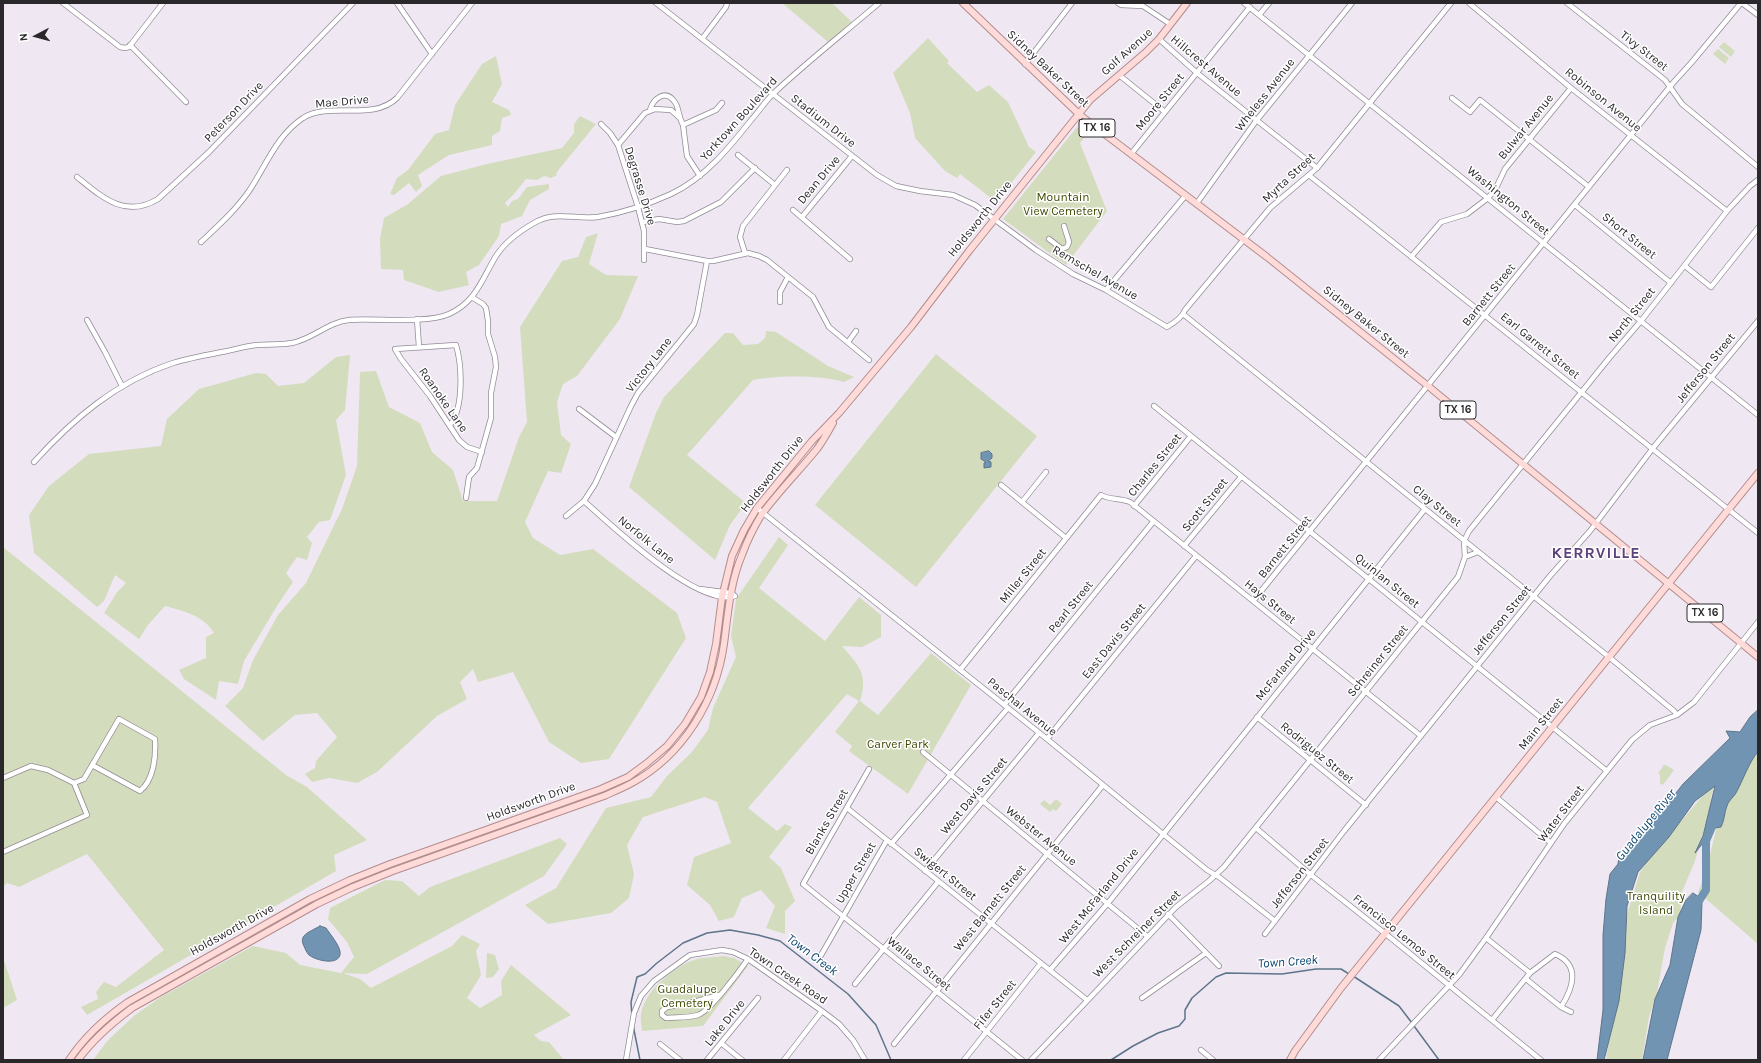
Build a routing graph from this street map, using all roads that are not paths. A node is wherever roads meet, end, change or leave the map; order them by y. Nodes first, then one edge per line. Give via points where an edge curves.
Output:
1 (63, 3) edge
2 (163, 3) edge
3 (353, 3) edge
4 (396, 3) edge
5 (472, 3) edge
6 (731, 3) edge
7 (879, 3) edge
8 (963, 3) edge
9 (1072, 3) edge
10 (1118, 3) edge
11 (1187, 3) edge
12 (1244, 3) edge
13 (1269, 3) edge
14 (1352, 3) edge
15 (1451, 3) edge
16 (1469, 3) edge
17 (1567, 3) edge
18 (1741, 3) edge
19 (658, 4) edge
20 (726, 5) edge
21 (1250, 7) junction
22 (1259, 15) junction
23 (1758, 15) edge
24 (1170, 24) junction
25 (702, 39) junction
26 (1159, 39) junction
27 (130, 45) junction
28 (432, 54) junction
29 (1310, 56) junction
30 (1025, 64) junction
31 (1197, 73) junction
32 (1119, 75) junction
33 (1670, 87) junction
34 (1571, 88) junction
35 (773, 94) junction
36 (1452, 98) dead end
37 (186, 102) dead end
38 (722, 103) dead end
39 (1370, 103) junction
40 (650, 110) junction
41 (1164, 112) junction
42 (1079, 114) junction
43 (680, 118) junction
44 (1256, 121) junction
45 (601, 124) dead end
46 (683, 125) junction
47 (1631, 136) junction
48 (1530, 139) junction
49 (618, 145) junction
50 (1131, 154) junction
51 (738, 155) dead end
52 (852, 156) junction
53 (1758, 167) edge
54 (755, 168) junction
55 (1317, 168) junction
56 (787, 170) dead end
57 (700, 176) junction
58 (1310, 176) junction
59 (77, 177) dead end
60 (1758, 180) edge
61 (775, 185) junction
62 (1589, 187) junction
63 (1186, 195) junction
64 (1488, 198) junction
65 (1197, 203) junction
66 (1575, 205) junction
67 (638, 207) junction
68 (793, 210) dead end
69 (1727, 211) junction
70 (802, 217) junction
71 (994, 219) junction
72 (643, 222) junction
73 (1064, 226) dead end
74 (1758, 228) edge
75 (1049, 239) dead end
76 (1244, 239) junction
77 (200, 242) dead end
78 (1544, 243) junction
79 (645, 249) junction
80 (745, 253) junction
81 (1412, 257) junction
82 (850, 259) dead end
83 (644, 260) dead end
84 (707, 261) junction
85 (1685, 266) junction
86 (788, 277) junction
87 (1671, 282) junction
88 (1106, 290) junction
89 (473, 298) junction
90 (780, 302) dead end
91 (1183, 314) junction
92 (1485, 315) junction
93 (417, 319) junction
94 (87, 320) dead end
95 (1641, 321) junction
96 (1758, 321) edge
97 (1167, 327) joint
98 (856, 331) dead end
99 (848, 342) junction
100 (419, 346) junction
101 (869, 360) dead end
102 (1712, 378) junction
103 (122, 386) junction
104 (1428, 386) junction
105 (1582, 392) junction
106 (1154, 406) dead end
107 (579, 409) dead end
108 (839, 413) junction
109 (1758, 415) edge
110 (450, 425) junction
111 (1191, 436) junction
112 (616, 437) junction
113 (1653, 448) junction
114 (482, 452) junction
115 (34, 462) dead end
116 (1367, 462) junction
117 (1524, 464) junction
118 (1046, 472) dead end
119 (1758, 473) edge
120 (1240, 476) junction
121 (1001, 485) dead end
122 (1101, 495) joint
123 (466, 498) dead end
124 (584, 501) junction
125 (1022, 502) junction
126 (1134, 506) junction
127 (757, 508) junction
128 (1425, 509) junction
129 (1729, 509) junction
130 (763, 513) junction
131 (566, 516) dead end
132 (1153, 522) junction
133 (1596, 523) junction
134 (1309, 532) junction
135 (1758, 532) edge
136 (1066, 538) junction
137 (1464, 541) junction
138 (1184, 546) junction
139 (1478, 552) junction
140 (1196, 556) junction
141 (1465, 557) junction
142 (1368, 579) junction
143 (1669, 583) junction
144 (723, 594) junction
145 (731, 595) junction
146 (1534, 597) junction
147 (1253, 601) junction
148 (1758, 622) edge
149 (1422, 623) junction
150 (1741, 643) junction
151 (1312, 648) junction
152 (1609, 657) junction
153 (1758, 657) edge
154 (1477, 667) junction
155 (960, 670) junction
156 (1366, 692) junction
157 (1006, 707) junction
158 (1677, 716) junction
159 (1257, 717) junction
160 (1552, 728) junction
161 (1039, 733) junction
162 (1421, 736) junction
163 (1047, 740) junction
164 (922, 752) dead end
165 (1310, 760) junction
166 (92, 765) junction
167 (868, 769) dead end
168 (1607, 772) junction
169 (950, 776) junction
170 (3, 778) edge
171 (74, 783) junction
172 (1103, 785) junction
173 (1496, 797) junction
174 (983, 802) junction
175 (1274, 805) joint
176 (1366, 805) junction
177 (847, 808) junction
178 (514, 820) junction
179 (517, 827) junction
180 (1256, 828) junction
181 (1162, 833) junction
182 (887, 840) junction
183 (1550, 843) junction
184 (891, 844) junction
185 (4, 849) edge
186 (1046, 854) junction
187 (925, 871) junction
188 (1216, 875) junction
189 (1310, 875) junction
190 (938, 882) junction
191 (803, 884) joint
192 (1108, 903) junction
193 (1168, 914) junction
194 (843, 916) junction
195 (274, 920) junction
196 (1275, 921) junction
197 (991, 924) junction
198 (278, 926) junction
199 (1265, 934) dead end
200 (1385, 934) junction
201 (1147, 936) junction
202 (1486, 938) junction
203 (884, 948) junction
204 (1206, 953) junction
205 (820, 957) dead end
206 (748, 959) junction
207 (1041, 963) junction
208 (1219, 966) dead end
209 (1050, 970) junction
210 (1530, 973) junction
211 (1526, 979) junction
212 (855, 984) dead end
213 (1449, 986) junction
214 (937, 991) junction
215 (719, 995) junction
216 (758, 998) dead end
217 (1142, 998) dead end
218 (1087, 1000) junction
219 (1561, 1007) junction
220 (822, 1011) junction
221 (1571, 1012) dead end
222 (1492, 1020) junction
223 (987, 1031) junction
224 (721, 1043) junction
225 (660, 1044) dead end
226 (894, 1044) dead end
227 (1201, 1050) dead end
228 (69, 1060) edge
229 (78, 1060) edge
230 (626, 1060) edge
231 (680, 1060) edge
232 (707, 1060) edge
233 (742, 1060) edge
234 (784, 1060) edge
235 (865, 1060) edge
236 (964, 1060) edge
237 (1022, 1060) edge
238 (1031, 1060) edge
239 (1213, 1060) edge
240 (1288, 1060) edge
241 (1378, 1060) edge
242 (1541, 1060) edge

1 - 27 street via 120,47
2 - 27 street
3 - 59 street, Peterson Drive via 209,152 158,199 139,207 114,203
4 - 28 street
5 - 28 street, Mae Drive
6 - 20 street
7 - 35 street, Yorktown Boulevard
8 - 30 main road, Sidney Baker Street / TX 16
9 - 30 street
10 - 24 street via 1143,6
11 - 24 main road, Golf Avenue
12 - 21 street, Washington Street
13 - 22 street
14 - 29 street, Wheless Avenue
15 - 39 street, Myrta Street
16 - 34 street, Robinson Avenue
17 - 33 street, Tivy Street via 1665,80
18 - 23 street
18 - 33 street, Barnett Street
19 - 25 street, Stadium Drive
20 - 25 street
21 - 22 street, Washington Street
21 - 31 street, Moore Street
22 - 29 street, Washington Street
24 - 26 main road, Golf Avenue
25 - 35 street, Stadium Drive
26 - 31 street, Hillcrest Avenue
26 - 32 main road, Golf Avenue
27 - 37 street
28 - 77 street, Mae Drive via 397,98 386,106 315,113 298,122 279,141 249,191 233,212
29 - 39 street, Washington Street
29 - 44 street, Wheless Avenue
30 - 42 main road, Sidney Baker Street / TX 16
31 - 41 street, Moore Street
31 - 44 street, Hillcrest Avenue
32 - 41 street
32 - 42 main road, Golf Avenue via 1098,92
33 - 47 street, Barnett Street
33 - 53 street, Tivy Street via 1682,104
34 - 47 street, Robinson Avenue
34 - 48 street, Bulwar Avenue
35 - 52 street, Stadium Drive
35 - 57 street, Yorktown Boulevard via 730,148
36 - 48 street via 1470,112 1480,100
38 - 46 street via 716,110
39 - 55 street, Myrta Street
39 - 64 street, Washington Street
40 - 43 street via 671,110
40 - 43 street via 656,98 669,97 675,101
40 - 49 street via 641,116
41 - 50 street, Moore Street
42 - 50 main road, Sidney Baker Street / TX 16
42 - 71 main road, Holdsworth Drive
43 - 46 street
44 - 55 street, Hillcrest Avenue
44 - 65 street, Wheless Avenue
45 - 49 street, Degrasse Drive
46 - 57 street via 687,156
47 - 62 street, Barnett Street
47 - 69 street, Robinson Avenue
48 - 62 street
48 - 64 street, Bulwar Avenue via 1505,169
49 - 67 street, Degrasse Drive
50 - 63 main road, Sidney Baker Street / TX 16
51 - 54 street
52 - 70 street, Dean Drive
52 - 71 street, Stadium Drive via 896,186 953,195 975,205
54 - 61 street
54 - 72 street via 721,202 684,221 659,219
55 - 58 street, Myrta Street
56 - 61 street
57 - 67 street, Yorktown Boulevard via 673,193
58 - 76 street, Myrta Street via 1270,208
58 - 81 street, Earl Garrett Street
60 - 69 street, North Street
61 - 80 street via 743,226 740,237
62 - 66 street, Barnett Street
63 - 65 main road, Sidney Baker Street / TX 16
63 - 88 street
64 - 78 street, Washington Street
64 - 81 street, Bulwar Avenue via 1467,214 1441,222
65 - 76 main road, Sidney Baker Street / TX 16
66 - 78 street, Barnett Street
66 - 87 street, Short Street
67 - 72 street, Degrasse Drive
67 - 89 street, Yorktown Boulevard via 595,217 544,217 504,246
68 - 70 street
69 - 85 street, North Street
70 - 82 street
71 - 88 street, Remschel Avenue via 1073,274
71 - 108 main road, Holdsworth Drive via 911,327
72 - 79 street, Degrasse Drive
73 - 75 street via 1069,242 1067,247 1062,248
74 - 85 street via 1711,287
76 - 91 street, Myrta Street
76 - 104 main road, Sidney Baker Street / TX 16
78 - 92 street, Barnett Street
78 - 95 street, Washington Street
79 - 83 street, Degrasse Drive
79 - 84 street
80 - 84 street
80 - 86 street via 763,258
81 - 92 street, Earl Garrett Street
84 - 112 street, Victory Lane via 694,324 638,393
85 - 87 street, North Street
86 - 90 street via 780,292
86 - 99 street via 813,297 829,327
87 - 95 street, North Street
88 - 97 street, Remschel Avenue
89 - 93 street, Yorktown Boulevard via 450,314
89 - 114 street via 486,308 488,334 495,362 491,418
91 - 97 street, Myrta Street
91 - 116 street, Clay Street
92 - 104 street, Barnett Street
92 - 105 street, Earl Garrett Street
93 - 100 street
93 - 103 street, Yorktown Boulevard via 349,320 292,342 256,345 174,363
94 - 103 street
95 - 102 street, Washington Street
95 - 105 street, North Street
96 - 102 street, Jefferson Street
98 - 99 street
99 - 101 street
100 - 110 street, Roanoke Lane via 395,349
100 - 110 street via 456,345 460,358 460,385 456,418
102 - 109 street, Washington Street
102 - 113 street, Jefferson Street
103 - 115 street, Yorktown Boulevard via 92,406
104 - 116 street, Barnett Street
104 - 117 main road, Sidney Baker Street / TX 16
105 - 113 street, Earl Garrett Street
105 - 117 street, North Street
106 - 111 street, Quinlan Street
107 - 112 street
108 - 127 main road, Holdsworth Drive via 812,441
108 - 130 main road, Holdsworth Drive via 818,448
110 - 114 street, Roanoke Lane via 459,440 467,447
111 - 120 street, Quinlan Street
111 - 126 street, Charles Street
112 - 124 street, Victory Lane via 595,484
113 - 129 street, Earl Garrett Street
113 - 133 street, Jefferson Street
114 - 123 street via 476,468 469,477
116 - 128 street, Clay Street
116 - 134 street, Barnett Street
117 - 133 main road, Sidney Baker Street / TX 16
117 - 137 street via 1469,531
118 - 125 street
119 - 129 main road, Main Street
120 - 134 street, Quinlan Street
120 - 138 street, Scott Street
121 - 125 street
122 - 126 street, Hays Street via 1124,500
122 - 136 street, Miller Street
124 - 131 street, Victory Lane
124 - 144 street, Norfolk Lane via 620,533 687,584 707,594
125 - 136 street
126 - 132 street, Hays Street
127 - 130 street, Paschal Avenue
127 - 144 main road, Holdsworth Drive via 732,556
128 - 137 street, Clay Street
128 - 142 street, McFarland Drive
129 - 135 street, Earl Garrett Street
129 - 143 main road, Main Street
130 - 145 main road, Holdsworth Drive via 741,557
130 - 155 street, Paschal Avenue
132 - 138 street, Hays Street
132 - 157 street, Pearl Street
133 - 143 main road, Sidney Baker Street / TX 16
133 - 146 street, Jefferson Street
134 - 142 street, Quinlan Street
134 - 147 street, Barnett Street
136 - 155 street, Miller Street
137 - 139 street, Clay Street
137 - 141 street, Schreiner Street
138 - 140 street, Hays Street
139 - 141 street
139 - 146 street, Clay Street
140 - 147 street, Hays Street
140 - 163 street, East Davis Street
141 - 149 street, Schreiner Street via 1458,577
142 - 149 street, Quinlan Street
142 - 151 street, McFarland Drive
143 - 150 main road, Sidney Baker Street / TX 16
143 - 152 main road, Main Street
144 - 145 street, Norfolk Lane
144 - 178 main road, Holdsworth Drive via 710,672 697,704 667,746 628,776 601,789
145 - 179 main road, Holdsworth Drive via 724,646 708,701 692,729 673,752 632,783 604,796
146 - 152 street, Clay Street
146 - 154 street, Jefferson Street
147 - 151 street, Hays Street
148 - 150 street, Water Street
149 - 154 street, Quinlan Street
149 - 156 street, Schreiner Street
150 - 153 main road, Sidney Baker Street / TX 16
150 - 158 street, Water Street via 1694,702
151 - 156 street, Hays Street
151 - 159 street, McFarland Drive
152 - 158 street, Clay Street
152 - 160 main road, Main Street
154 - 160 street, Quinlan Street
154 - 162 street, Jefferson Street
155 - 157 street, Paschal Avenue
156 - 162 street, Hays Street
156 - 165 street, Schreiner Street
157 - 161 street, Paschal Avenue
157 - 169 street, Pearl Street
158 - 168 street, Water Street via 1650,725 1642,731
159 - 165 street, Rodriguez Street
159 - 181 street, McFarland Drive
160 - 168 street, Quinlan Street
160 - 173 main road, Main Street
161 - 163 street, Paschal Avenue
161 - 174 street, West Davis Street
162 - 176 street, Jefferson Street
163 - 172 street, Paschal Avenue
164 - 169 street, Webster Avenue
165 - 175 street, Schreiner Street
165 - 176 street, Rodriguez Street
166 - 166 street via 119,719 155,739 156,757 146,786 140,791
166 - 171 street via 84,779
167 - 177 street, Blanks Street
168 - 183 street, Water Street
169 - 174 street, Webster Avenue
169 - 184 street, Pearl Street
170 - 171 street via 31,766 48,770
171 - 185 street via 86,815 12,849
172 - 181 street, Paschal Avenue
172 - 186 street, West Barnett Street
173 - 183 street
173 - 200 main road, Main Street
174 - 186 street, Webster Avenue
174 - 187 street, West Davis Street
175 - 180 street, West Schreiner Street
176 - 189 street, Jefferson Street
177 - 182 street, Swigert Street
177 - 191 street, Blanks Street
178 - 179 main road
178 - 195 main road, Holdsworth Drive via 350,880
179 - 198 main road, Holdsworth Drive via 353,887
180 - 188 street, West Schreiner Street
180 - 189 street, Francisco Lemos Street
181 - 188 street, Paschal Avenue
181 - 192 street, West McFarland Drive
182 - 184 street, Swigert Street
182 - 194 street, Upper Street
183 - 202 street, Water Street
184 - 187 street, Swigert Street
186 - 192 street, Webster Avenue
186 - 197 street, West Barnett Street
187 - 190 street, Swigert Street
188 - 193 street, West Schreiner Street
188 - 196 street, Paschal Avenue
189 - 196 street, Jefferson Street
189 - 200 street, Francisco Lemos Street
190 - 197 street, Swigert Street
190 - 203 street
191 - 194 street, Wallace Street
192 - 201 street, Webster Avenue
192 - 209 street, West McFarland Drive
193 - 201 street, West Schreiner Street
193 - 204 street
194 - 203 street, Wallace Street
194 - 205 street, Upper Street
195 - 198 main road
195 - 228 main road, Holdsworth Drive via 128,1002 104,1019
196 - 199 street, Jefferson Street
197 - 207 street, Swigert Street
197 - 214 street, West Barnett Street
198 - 229 main road, Holdsworth Drive via 132,1008 114,1021
200 - 213 street, Francisco Lemos Street
200 - 240 main road, Main Street
201 - 218 street, West Schreiner Street
202 - 210 street
202 - 213 street, Water Street
203 - 212 street
203 - 214 street, Wallace Street
204 - 208 street
204 - 217 street
206 - 215 street
206 - 220 street, Town Creek Road
206 - 230 street, Town Creek Road via 722,950 690,955 654,981 642,996 633,1016
207 - 209 street, Swigert Street
207 - 223 street, Fifer Street
209 - 218 street, Swigert Street
210 - 211 street
210 - 219 street via 1555,954 1567,962 1571,969 1572,984
211 - 219 street
211 - 222 street
213 - 222 street, Francisco Lemos Street
213 - 241 street, Water Street
214 - 223 street, Wallace Street
214 - 226 street, West Barnett Street
215 - 215 street via 699,1015 666,1018 662,1015 662,1011 667,1007 690,1004
216 - 224 street, Lake Drive
218 - 238 street, West Schreiner Street
219 - 221 street
220 - 234 street
220 - 235 street, Town Creek Road via 839,1024
222 - 242 street, Francisco Lemos Street
223 - 236 street, Fifer Street
223 - 237 street, Wallace Street
224 - 232 street, Lake Drive
224 - 233 street
225 - 231 street
227 - 239 street

